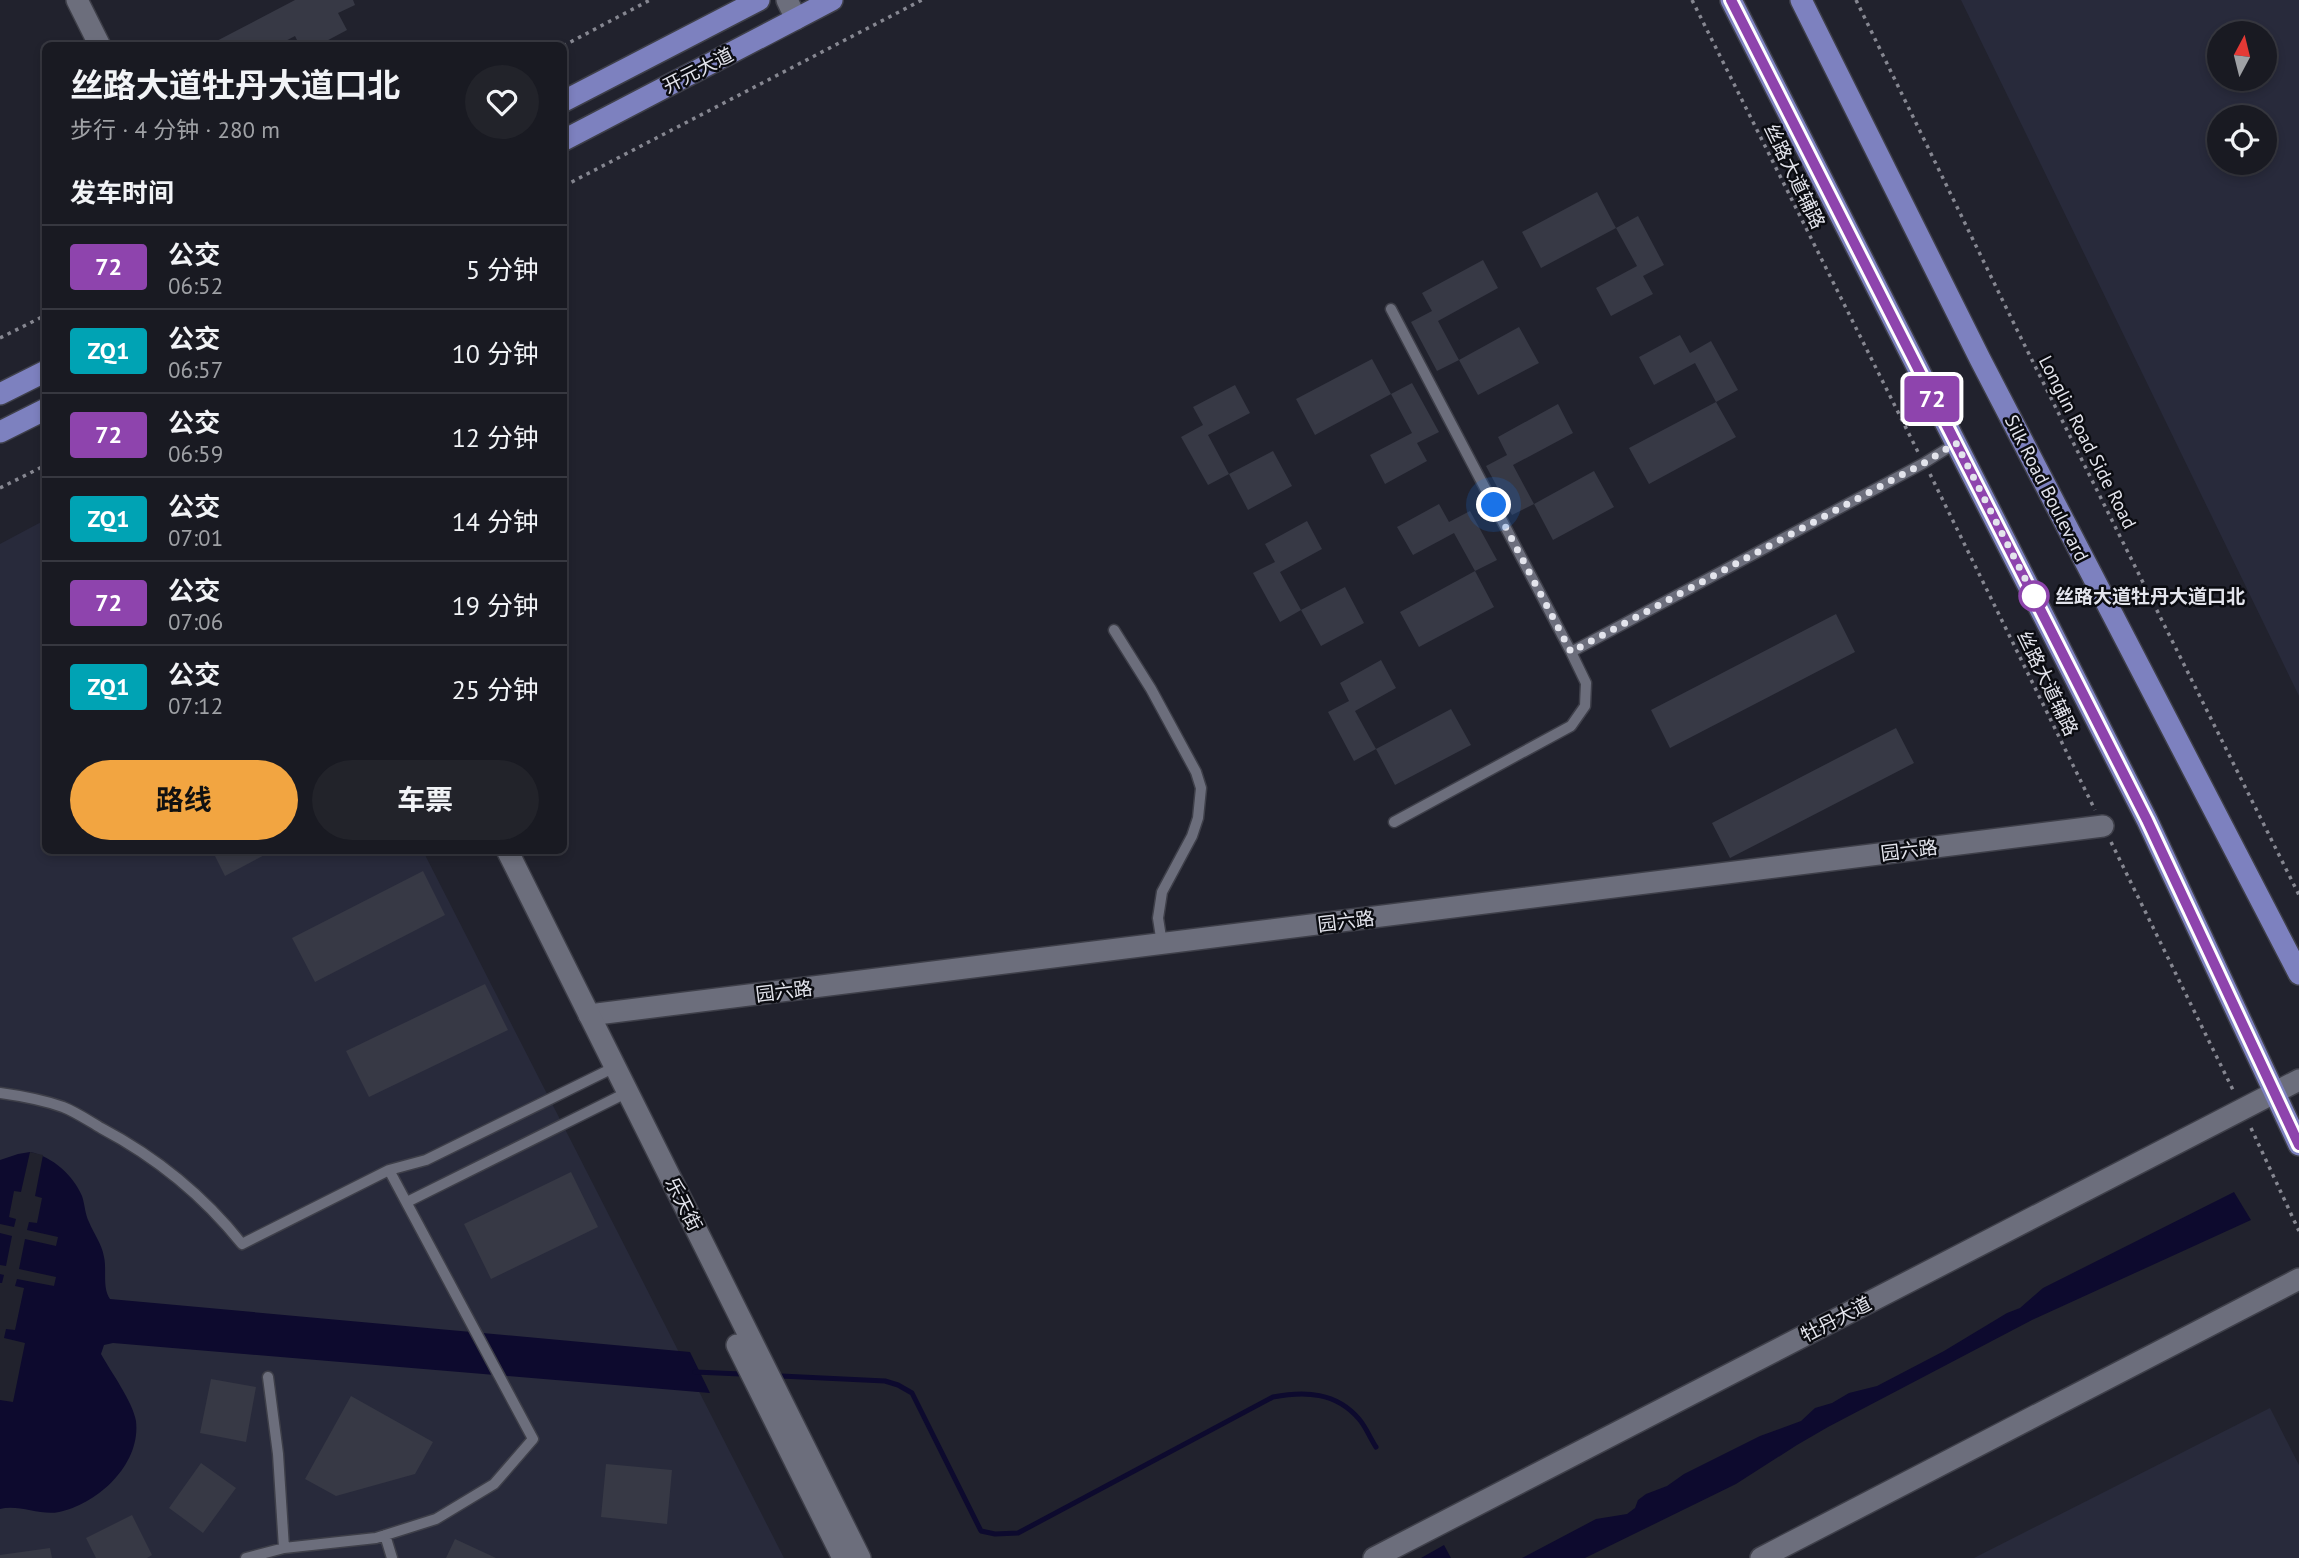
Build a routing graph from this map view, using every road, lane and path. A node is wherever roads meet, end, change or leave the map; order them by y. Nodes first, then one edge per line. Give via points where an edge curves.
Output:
1 (77, 0) edge
2 (650, 0) edge
3 (759, 0) edge
4 (832, 0) edge
5 (922, 0) edge
6 (1692, 0) edge
7 (1731, 0) edge
8 (1801, 0) edge
9 (1856, 0) edge
10 (792, 9) edge
11 (98, 42) edge
12 (567, 44) edge
13 (567, 99) edge
14 (567, 138) edge
15 (567, 184) edge
16 (1391, 309) dead end
17 (42, 317) edge
18 (0, 338) edge
19 (42, 373) edge
20 (0, 394) edge
21 (42, 411) edge
22 (0, 432) edge
23 (1956, 443) junction
24 (1924, 463) junction
25 (42, 467) edge
26 (0, 488) edge
27 (1114, 629) dead end
28 (1571, 652) junction
29 (1394, 822) dead end
30 (2103, 826) junction
31 (494, 854) edge
32 (509, 854) edge
33 (2299, 895) edge
34 (1162, 944) junction
35 (2299, 974) edge
36 (589, 1015) junction
37 (609, 1070) junction
38 (2299, 1080) edge
39 (2276, 1092) junction
40 (0, 1093) edge
41 (622, 1095) junction
42 (2242, 1109) junction
43 (2299, 1145) edge
44 (389, 1170) junction
45 (407, 1202) junction
46 (2299, 1231) edge
47 (2299, 1279) edge
48 (268, 1377) dead end
49 (385, 1535) junction
50 (284, 1548) junction
51 (246, 1558) edge
52 (392, 1558) edge
53 (843, 1558) edge
54 (860, 1558) edge
55 (1374, 1558) edge
56 (1761, 1558) edge

1 - 11 street
2 - 12 path
3 - 13 main road, 开元大道
4 - 10 main road, 开元大道
5 - 15 path
6 - 24 path, 丝路大道辅路
7 - 23 main road
8 - 35 main road, Silk Road Boulevard via 1980,359
9 - 33 path, Longlin Road Side Road
10 - 14 main road, 开元大道
16 - 28 lane
17 - 18 path
19 - 20 main road
21 - 22 main road
23 - 24 lane
23 - 39 main road via 2147,820
24 - 28 lane
24 - 30 path, 丝路大道辅路
25 - 26 path
27 - 34 lane via 1201,788 1192,836 1162,892 1158,918
28 - 29 lane via 1586,683 1585,706 1571,726
30 - 34 street, 园六路
30 - 42 path, 丝路大道辅路
31 - 37 street, 乐天街
32 - 36 street, 乐天街
34 - 36 street, 园六路
36 - 37 street, 乐天街
37 - 41 street, 乐天街
37 - 44 lane via 426,1160
38 - 39 street, 牡丹大道
39 - 42 street, 牡丹大道
39 - 43 main road
40 - 44 lane via 65,1108 119,1137 173,1173 217,1213 242,1244
41 - 45 lane
41 - 53 street, 乐天街
41 - 54 street, 乐天街
42 - 46 path, 丝路大道辅路
42 - 55 street, 牡丹大道
44 - 45 lane
45 - 49 lane via 533,1439 494,1484 436,1519
47 - 56 street
48 - 50 lane
49 - 50 lane
49 - 52 lane
50 - 51 lane

